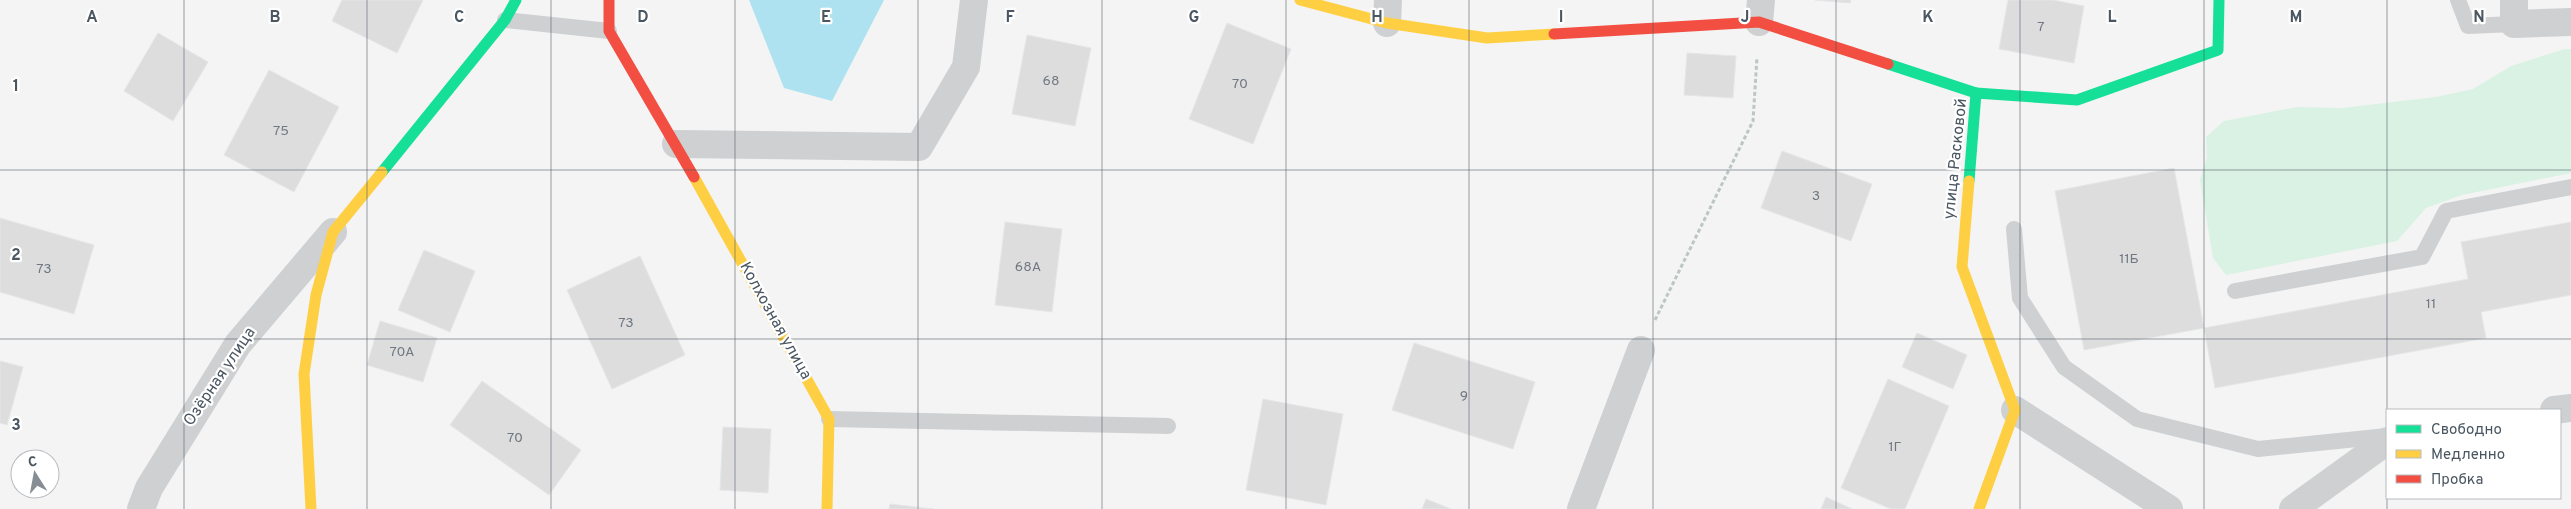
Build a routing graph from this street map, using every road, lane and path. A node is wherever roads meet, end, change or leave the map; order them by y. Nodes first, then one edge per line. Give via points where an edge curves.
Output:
1 (516, 0) edge
2 (609, 0) edge
3 (974, 0) edge
4 (1300, 0) edge
5 (2219, 0) edge
6 (2458, 0) edge
7 (1760, 11) edge
8 (1388, 12) edge
9 (2514, 12) edge
10 (505, 20) junction
11 (2571, 22) edge
12 (610, 31) junction
13 (1976, 94) junction
14 (676, 144) junction
15 (2571, 187) edge
16 (2014, 229) dead end
17 (333, 232) junction
18 (2235, 291) dead end
19 (1641, 350) joint
20 (2015, 410) junction
21 (829, 419) junction
22 (1168, 426) dead end
23 (2386, 436) edge
24 (2386, 442) edge
25 (141, 509) edge
26 (310, 509) edge
27 (827, 509) edge
28 (1581, 509) edge
29 (1979, 509) edge
30 (2169, 509) edge
31 (2293, 509) edge

1 - 10 street, Озёрная улица
2 - 12 street, Колхозная улица
3 - 14 street via 966,67 918,147
4 - 8 street
5 - 13 street, улица Расковой via 2218,50 2077,100
6 - 9 lane via 2468,26
7 - 8 street via 1487,38
7 - 13 street
7 - 19 path via 1753,121
9 - 11 street
10 - 12 lane
10 - 17 street, Озёрная улица
12 - 14 street, Колхозная улица
13 - 20 street, улица Расковой via 1962,267
14 - 21 street, Колхозная улица
15 - 18 lane via 2446,211 2422,257
16 - 23 lane via 2020,298 2064,367 2137,418 2258,449
17 - 25 street, Озёрная улица via 238,344 149,488
17 - 26 street, Озёрная улица via 316,295 304,374
19 - 28 street
20 - 29 street
20 - 30 street
21 - 22 lane
21 - 27 street
24 - 31 street

